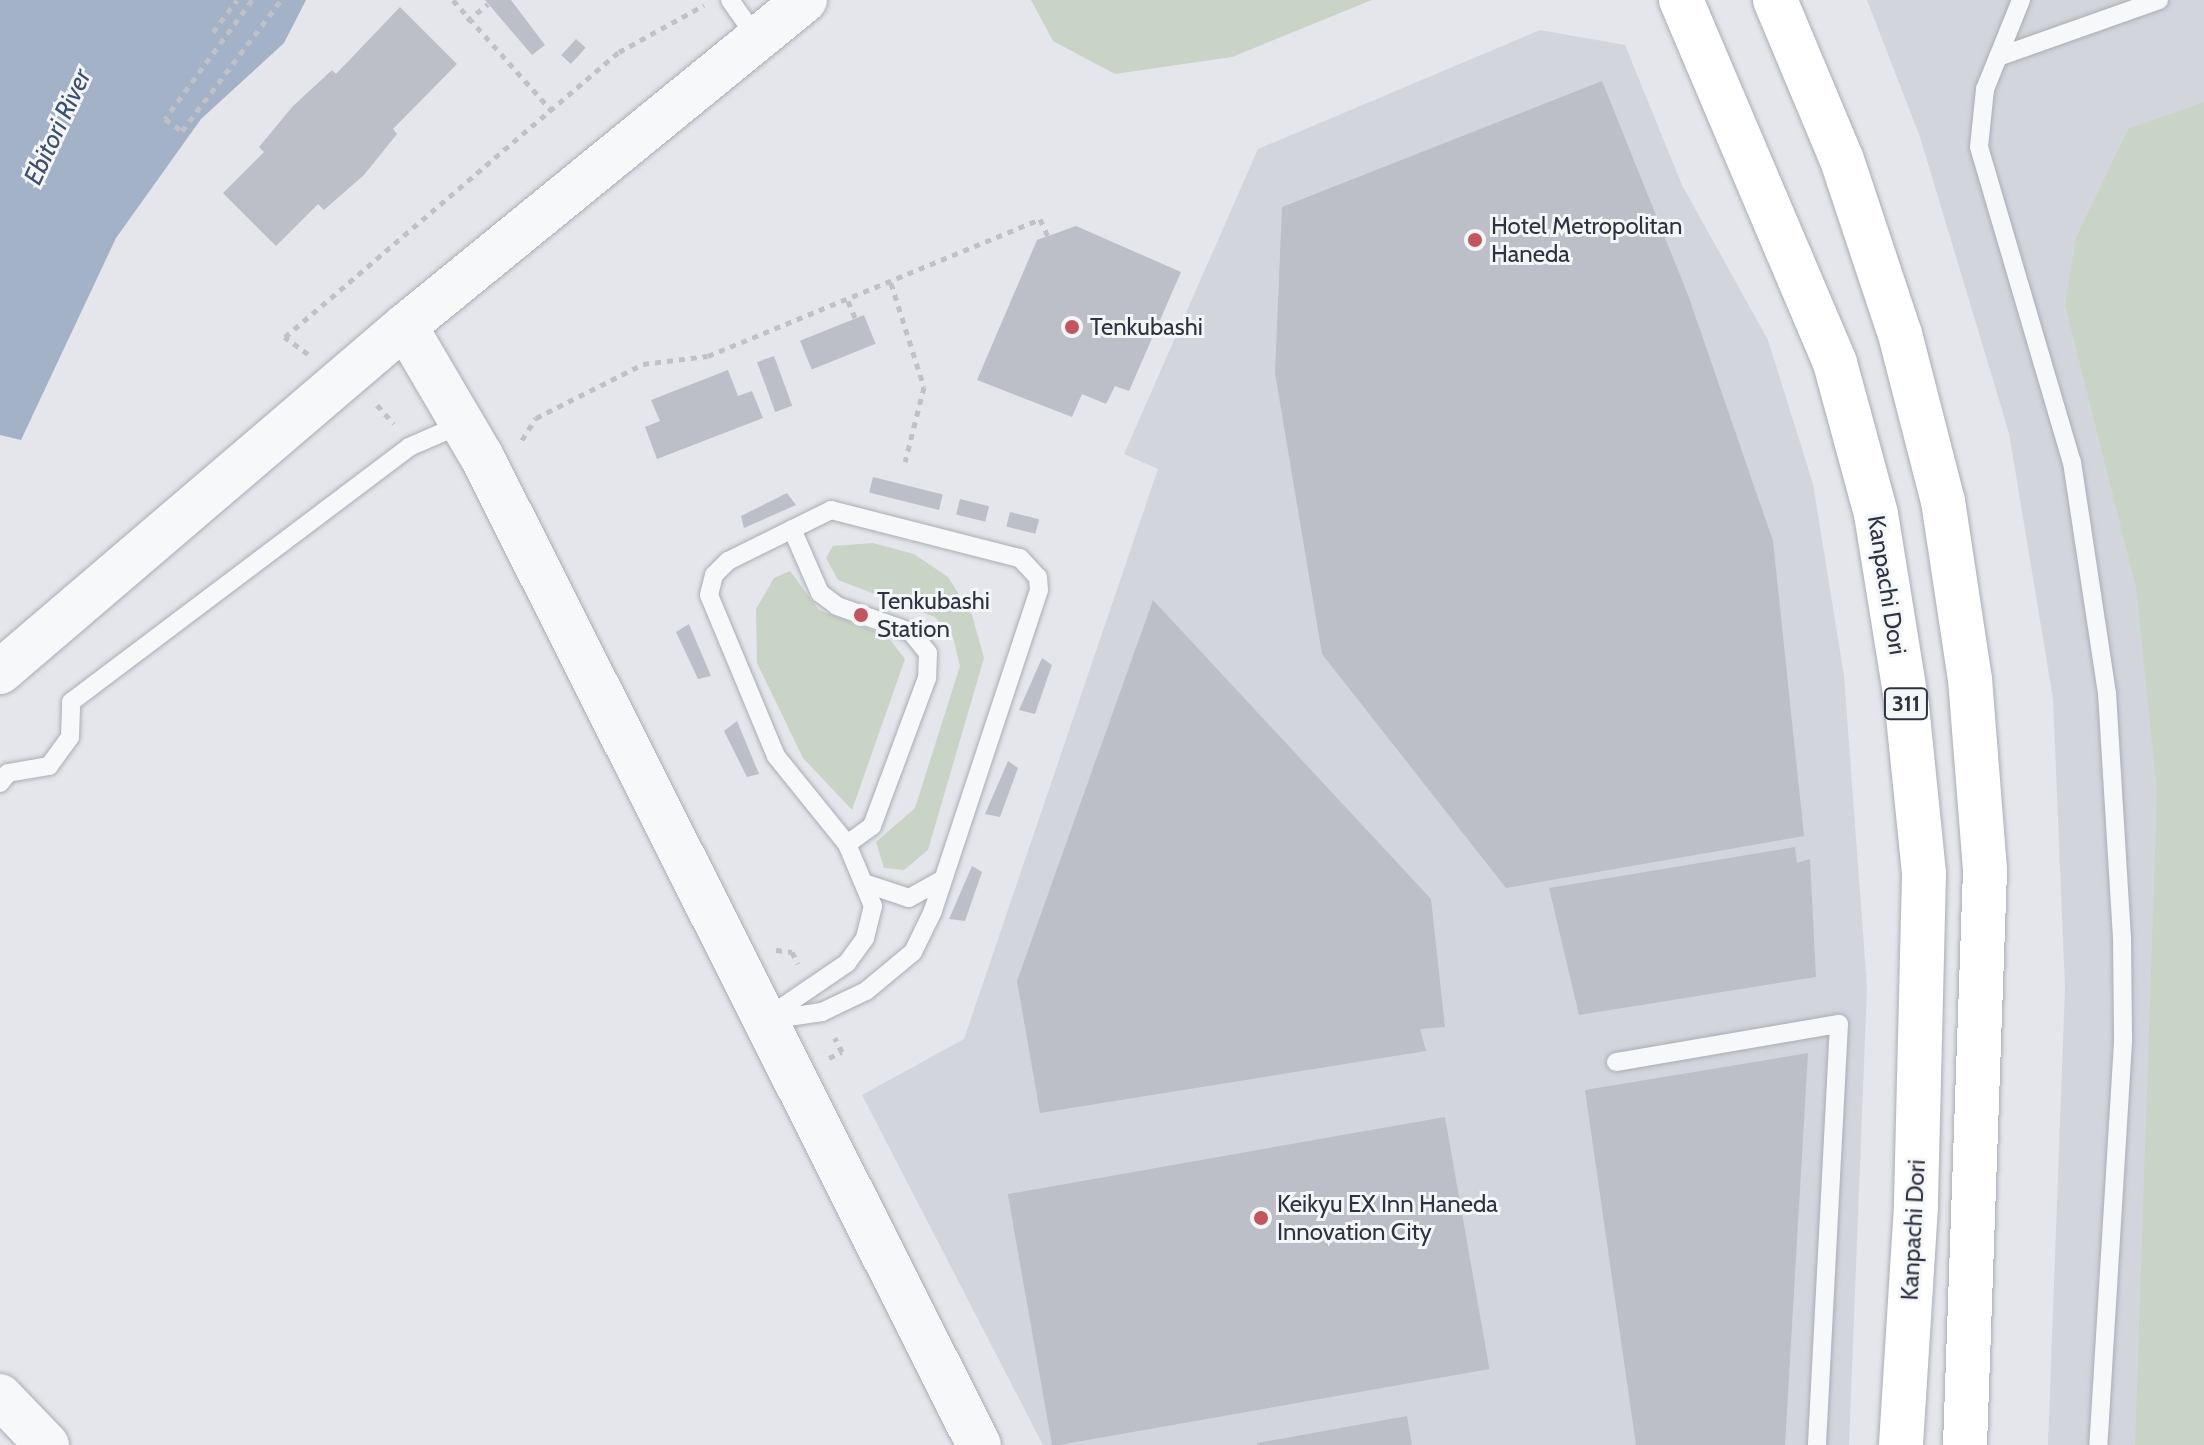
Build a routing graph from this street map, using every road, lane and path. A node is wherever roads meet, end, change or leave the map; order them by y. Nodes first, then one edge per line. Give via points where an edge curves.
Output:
1 (237, 0) edge
2 (252, 0) edge
3 (281, 0) edge
4 (453, 0) edge
5 (712, 0) edge
6 (730, 0) edge
7 (805, 0) edge
8 (1681, 0) edge
9 (1775, 0) edge
10 (2021, 0) edge
11 (2159, 0) edge
12 (488, 4) dead end
13 (467, 21) junction
14 (213, 32) dead end
15 (758, 40) junction
16 (1998, 57) junction
17 (552, 111) junction
18 (1048, 236) dead end
19 (891, 283) junction
20 (848, 301) junction
21 (856, 320) dead end
22 (405, 326) junction
23 (322, 364) dead end
24 (371, 400) dead end
25 (464, 423) junction
26 (522, 440) dead end
27 (409, 447) junction
28 (905, 462) dead end
29 (792, 529) junction
30 (0, 672) edge
31 (0, 783) edge
32 (847, 844) junction
33 (942, 880) junction
34 (867, 884) junction
35 (766, 940) dead end
36 (797, 963) dead end
37 (762, 1021) junction
38 (1616, 1062) dead end
39 (0, 1396) edge
40 (47, 1445) edge
41 (979, 1445) edge
42 (1817, 1445) edge
43 (1901, 1445) edge
44 (1965, 1445) edge
45 (2098, 1445) edge

1 - 14 path
2 - 3 path via 165,119 182,131
4 - 13 path
5 - 17 path via 619,52
6 - 15 lane
7 - 15 street
8 - 43 main road, Kanpachi Dori / 311 via 1835,363 1876,514 1907,706 1924,874 1916,1206
9 - 44 main road via 1842,160 1900,334 1943,501 1970,679 1985,870
10 - 16 lane
11 - 16 lane
12 - 13 path
13 - 17 path
15 - 22 street
16 - 45 lane via 1978,121 1979,147 2072,462 2107,693 2123,1042
17 - 23 path via 285,337
18 - 19 path via 1040,219
19 - 20 path
19 - 28 path via 924,387
20 - 21 path
20 - 26 path via 708,356 643,364 536,418
22 - 25 street
22 - 30 street
24 - 27 path
25 - 27 lane
25 - 37 street
27 - 31 lane via 71,702 70,737 49,766 8,773
29 - 32 lane via 728,561 714,575 709,595 776,756
29 - 32 lane via 820,593 837,606 911,632 928,653 927,678 872,826
29 - 33 lane via 831,510 1020,558 1038,577
32 - 34 lane
33 - 34 lane via 909,898
33 - 37 lane via 922,937 897,968 822,1012
34 - 37 lane via 872,921 847,963
35 - 36 path via 792,952
37 - 41 street
38 - 42 lane via 1839,1024
39 - 40 street

